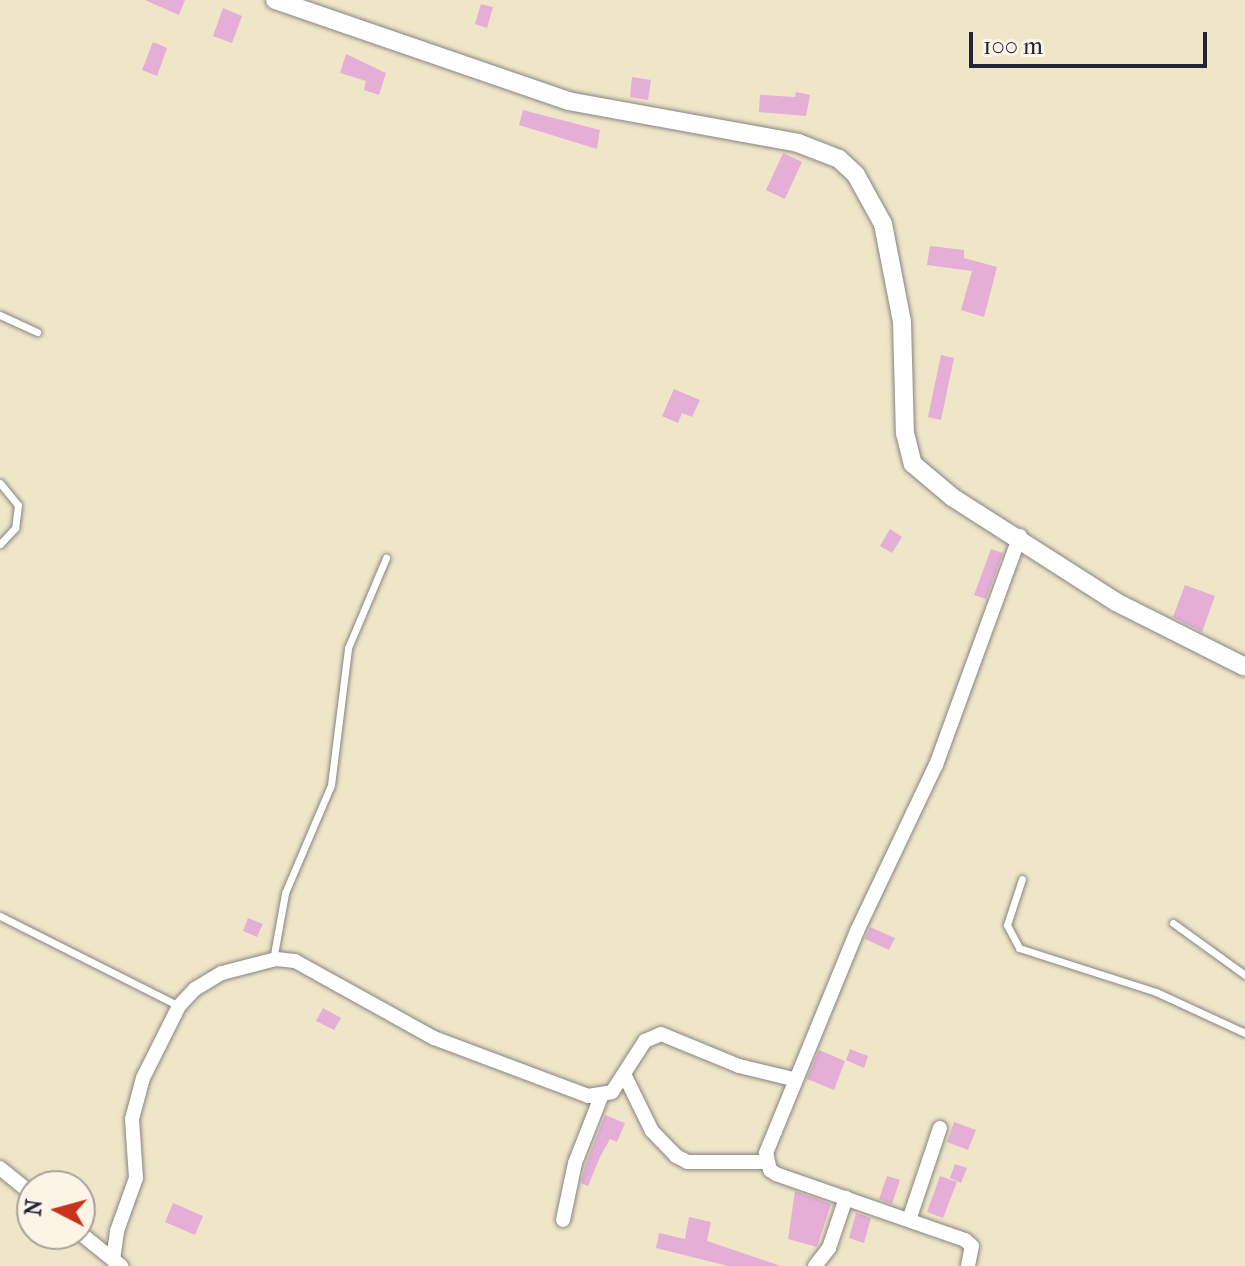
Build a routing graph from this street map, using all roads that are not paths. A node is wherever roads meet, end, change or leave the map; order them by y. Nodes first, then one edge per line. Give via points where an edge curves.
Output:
1 (275, 0) edge
2 (0, 315) edge
3 (37, 332) dead end
4 (0, 483) edge
5 (1020, 536) junction
6 (0, 544) edge
7 (386, 558) dead end
8 (1245, 667) edge
9 (1022, 879) dead end
10 (0, 916) edge
11 (1173, 923) dead end
12 (273, 960) junction
13 (1245, 975) edge
14 (179, 1006) junction
15 (1245, 1033) edge
16 (625, 1076) junction
17 (793, 1079) junction
18 (601, 1097) junction
19 (940, 1128) dead end
20 (766, 1162) junction
21 (0, 1168) edge
22 (16, 1181) edge
23 (846, 1198) junction
24 (563, 1220) dead end
25 (909, 1220) junction
26 (96, 1246) edge
27 (117, 1263) edge
28 (815, 1266) edge
29 (968, 1266) edge

1 - 5 street via 568,101 798,143 839,159 856,175 883,224 902,322 905,433 913,464 952,497
2 - 3 lane
4 - 6 lane via 14,496 18,515
5 - 8 street via 1116,602
5 - 17 street via 936,765
7 - 12 lane via 348,648 331,785 285,893
9 - 15 lane via 1007,925 1019,948 1156,992
10 - 14 lane
11 - 13 lane
12 - 14 street via 210,978
12 - 18 street via 295,961 434,1038 575,1093
14 - 27 street via 143,1078 132,1119 136,1178 117,1231
16 - 17 street via 645,1041 661,1034 739,1066
16 - 18 street
16 - 20 street via 652,1131 676,1156 688,1162
17 - 20 street
18 - 24 street via 575,1163
19 - 25 street
20 - 23 street via 776,1174
21 - 22 street
23 - 25 street
23 - 28 street via 829,1248
25 - 29 street via 970,1243
26 - 27 street

